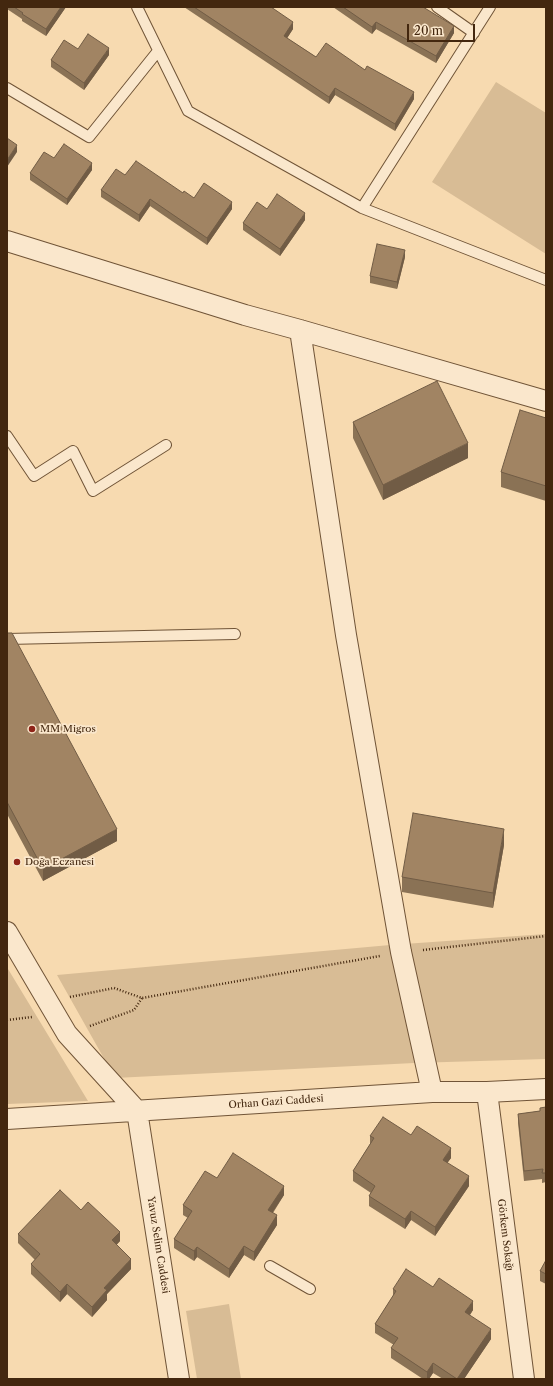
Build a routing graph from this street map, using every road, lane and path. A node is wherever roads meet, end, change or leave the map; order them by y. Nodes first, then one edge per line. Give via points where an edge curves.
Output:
1 (137, 7) edge
2 (437, 7) edge
3 (490, 7) edge
4 (474, 33) junction
5 (158, 51) junction
6 (7, 88) edge
7 (362, 208) junction
8 (7, 241) edge
9 (546, 280) edge
10 (300, 330) junction
11 (546, 402) edge
12 (7, 436) edge
13 (166, 444) dead end
14 (235, 634) dead end
15 (7, 639) edge
16 (7, 932) edge
17 (546, 936) edge
18 (401, 952) junction
19 (142, 998) junction
20 (48, 1002) junction
21 (67, 1034) junction
22 (546, 1089) edge
23 (432, 1092) junction
24 (487, 1092) junction
25 (136, 1110) junction
26 (7, 1119) edge
27 (270, 1266) dead end
28 (310, 1289) dead end
29 (179, 1379) edge
30 (524, 1379) edge

1 - 5 lane
2 - 4 lane
3 - 4 lane
4 - 7 lane
5 - 6 lane via 89,137
5 - 7 lane via 188,111
7 - 9 lane
8 - 10 street
10 - 11 street
10 - 18 street via 346,635
12 - 13 lane via 34,476 73,451 93,491
14 - 15 lane
16 - 20 street
17 - 18 path
18 - 19 path
18 - 23 street
19 - 20 path via 114,988
19 - 21 path via 134,1010
20 - 21 street
21 - 25 street
22 - 24 street, Orhan Gazi Caddesi
23 - 24 street, Orhan Gazi Caddesi
23 - 25 street, Orhan Gazi Caddesi
24 - 30 street, Görkem Sokağı
25 - 26 street, Orhan Gazi Caddesi
25 - 29 street, Yavuz Selim Caddesi
27 - 28 lane

